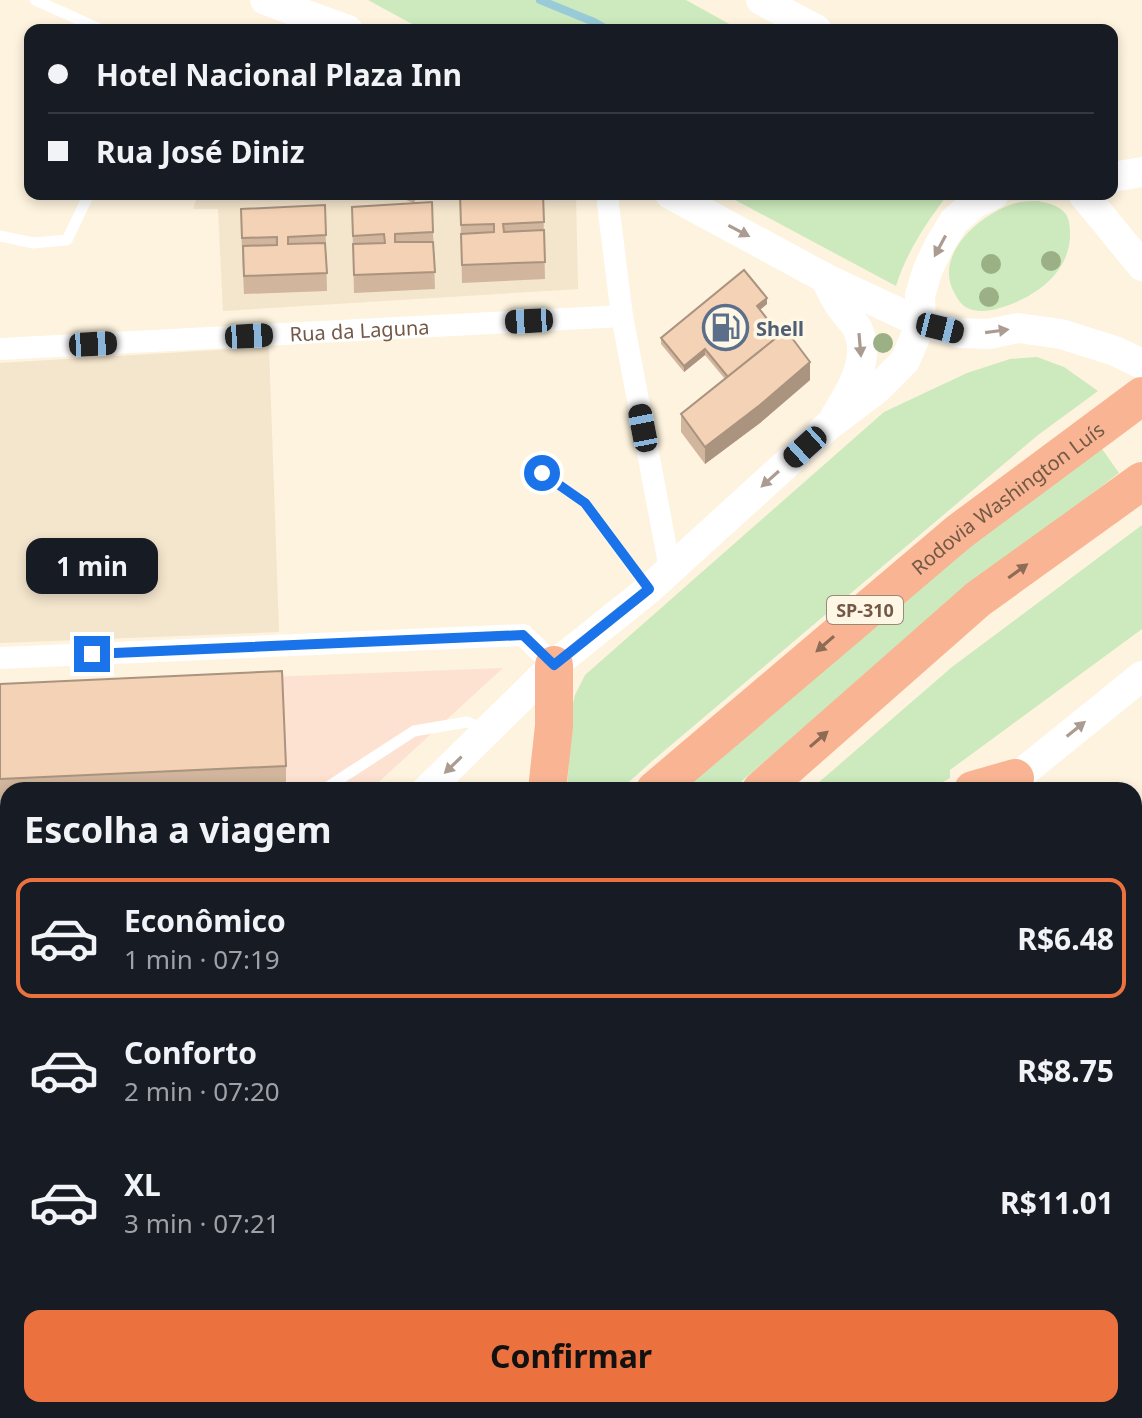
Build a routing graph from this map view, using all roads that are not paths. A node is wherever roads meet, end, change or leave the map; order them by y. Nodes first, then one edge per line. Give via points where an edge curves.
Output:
1 (35, 0) edge
2 (265, 0) edge
3 (761, 0) edge
4 (89, 24) edge
5 (331, 24) edge
6 (806, 24) edge
7 (1142, 172) edge
8 (1118, 176) edge
9 (86, 200) edge
10 (608, 200) edge
11 (681, 200) edge
12 (981, 200) edge
13 (1088, 200) edge
14 (0, 236) edge
15 (1142, 266) edge
16 (825, 278) junction
17 (622, 316) junction
18 (921, 323) junction
19 (0, 349) edge
20 (1142, 364) edge
21 (1142, 396) edge
22 (828, 426) junction
23 (542, 473) dead end
24 (1132, 489) edge
25 (659, 579) junction
26 (0, 658) edge
27 (554, 665) junction
28 (1142, 676) edge
29 (488, 731) junction
30 (335, 782) edge
31 (435, 782) edge
32 (548, 782) edge
33 (664, 782) edge
34 (770, 782) edge
35 (1010, 782) edge

1 - 4 lane
2 - 5 main road
3 - 6 main road
7 - 8 main road
9 - 14 lane via 67,240 33,243
10 - 17 street
11 -> 16 main road
12 -> 18 main road via 954,221 939,246 920,295
13 - 15 main road
16 - 18 main road
16 -> 22 main road via 859,329 864,350 849,395
17 - 19 street, Rua da Laguna
17 - 25 street
18 -> 20 main road via 960,333 1018,328 1061,334
18 - 22 main road via 905,361
21 -> 33 highway, Rodovia Washington Luís / SP-310 via 959,532
22 -> 25 main road
23 - 25 lane via 585,503
34 -> 24 highway via 978,599
25 - 27 main road
26 - 27 street via 523,635
27 - 29 main road
27 - 32 highway
35 -> 28 main road
29 - 30 lane via 467,722 414,731
29 -> 31 main road

